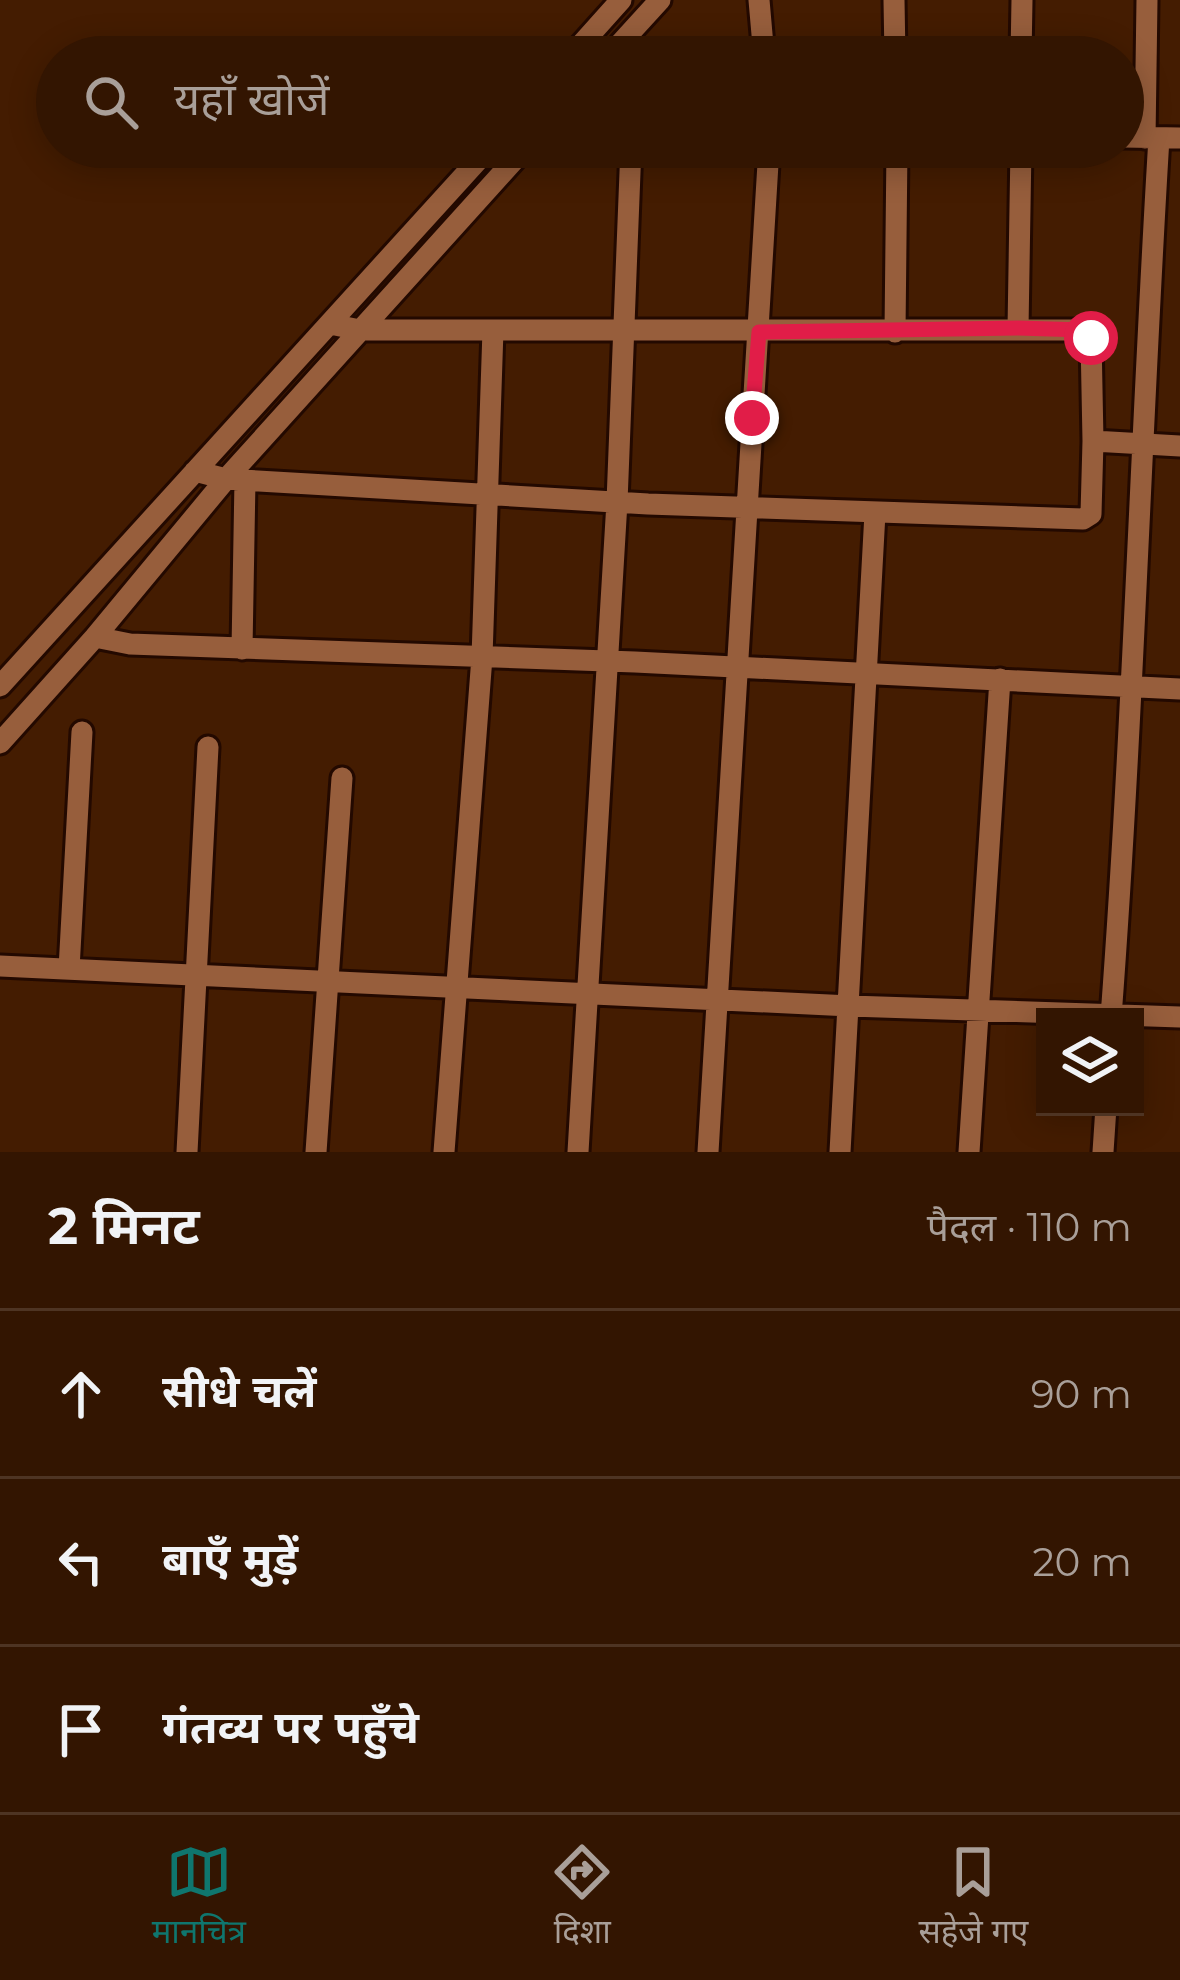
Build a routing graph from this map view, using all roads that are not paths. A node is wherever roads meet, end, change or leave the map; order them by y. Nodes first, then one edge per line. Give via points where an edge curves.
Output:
1 (621, 0) edge
2 (660, 0) edge
3 (759, 0) edge
4 (894, 0) edge
5 (1022, 0) edge
6 (1147, 0) edge
7 (589, 36) edge
8 (627, 36) edge
9 (762, 36) edge
10 (895, 36) edge
11 (1021, 36) edge
12 (1152, 138) edge
13 (471, 168) edge
14 (507, 168) edge
15 (631, 168) edge
16 (768, 168) edge
17 (897, 168) edge
18 (1021, 168) edge
19 (330, 324) junction
20 (1018, 328) junction
21 (360, 330) junction
22 (493, 330) junction
23 (625, 331) junction
24 (759, 332) junction
25 (895, 332) junction
26 (1094, 441) junction
27 (1141, 443) junction
28 (1180, 446) edge
29 (196, 472) junction
30 (236, 479) junction
31 (490, 495) junction
32 (617, 502) junction
33 (745, 506) junction
34 (875, 513) junction
35 (95, 638) junction
36 (242, 649) junction
37 (482, 657) junction
38 (607, 661) junction
39 (735, 667) junction
40 (868, 672) junction
41 (1000, 680) junction
42 (0, 686) edge
43 (1132, 687) junction
44 (1180, 689) edge
45 (82, 732) dead end
46 (0, 743) edge
47 (208, 746) dead end
48 (342, 778) dead end
49 (0, 966) edge
50 (69, 969) junction
51 (199, 975) junction
52 (326, 981) junction
53 (456, 987) junction
54 (590, 994) junction
55 (719, 1000) junction
56 (850, 1006) junction
57 (1112, 1008) edge
58 (977, 1010) junction
59 (1036, 1013) edge
60 (1144, 1016) edge
61 (1180, 1017) edge
62 (1105, 1116) edge
63 (188, 1152) edge
64 (316, 1152) edge
65 (445, 1152) edge
66 (578, 1152) edge
67 (708, 1152) edge
68 (840, 1152) edge
69 (969, 1152) edge
70 (1103, 1152) edge

1 - 7 street
2 - 8 street
3 - 9 street
4 - 10 street
5 - 11 street
6 - 12 street
12 - 27 street
13 - 19 street
14 - 21 street
15 - 23 street
16 - 24 street
17 - 25 street
18 - 20 street
19 - 21 street
19 - 29 street
20 - 25 street
20 - 26 street via 1089,333
21 - 22 street
21 - 30 street
22 - 23 street
22 - 31 street
23 - 24 street
23 - 32 street
24 - 25 street
24 - 33 street
26 - 27 street
26 - 34 street via 1092,508 1083,519
27 - 28 street
27 - 43 street
29 - 30 street
29 - 42 street
30 - 31 street
30 - 35 street
30 - 36 street
31 - 32 street
31 - 37 street
32 - 33 street
32 - 38 street
33 - 34 street
33 - 39 street
34 - 40 street
35 - 36 street
35 - 46 street
36 - 37 street
37 - 38 street
37 - 53 street
38 - 39 street
38 - 54 street
39 - 40 street
39 - 55 street
40 - 41 street
40 - 56 street
41 - 43 street
41 - 58 street
43 - 44 street
43 - 57 street
45 - 50 street
47 - 51 street
48 - 52 street
49 - 50 street
50 - 51 street
51 - 52 street
51 - 63 street
52 - 53 street
52 - 64 street
53 - 54 street
53 - 65 street
54 - 55 street
54 - 66 street
55 - 56 street
55 - 67 street
56 - 58 street
56 - 68 street
58 - 59 street
58 - 69 street
60 - 61 street
62 - 70 street

